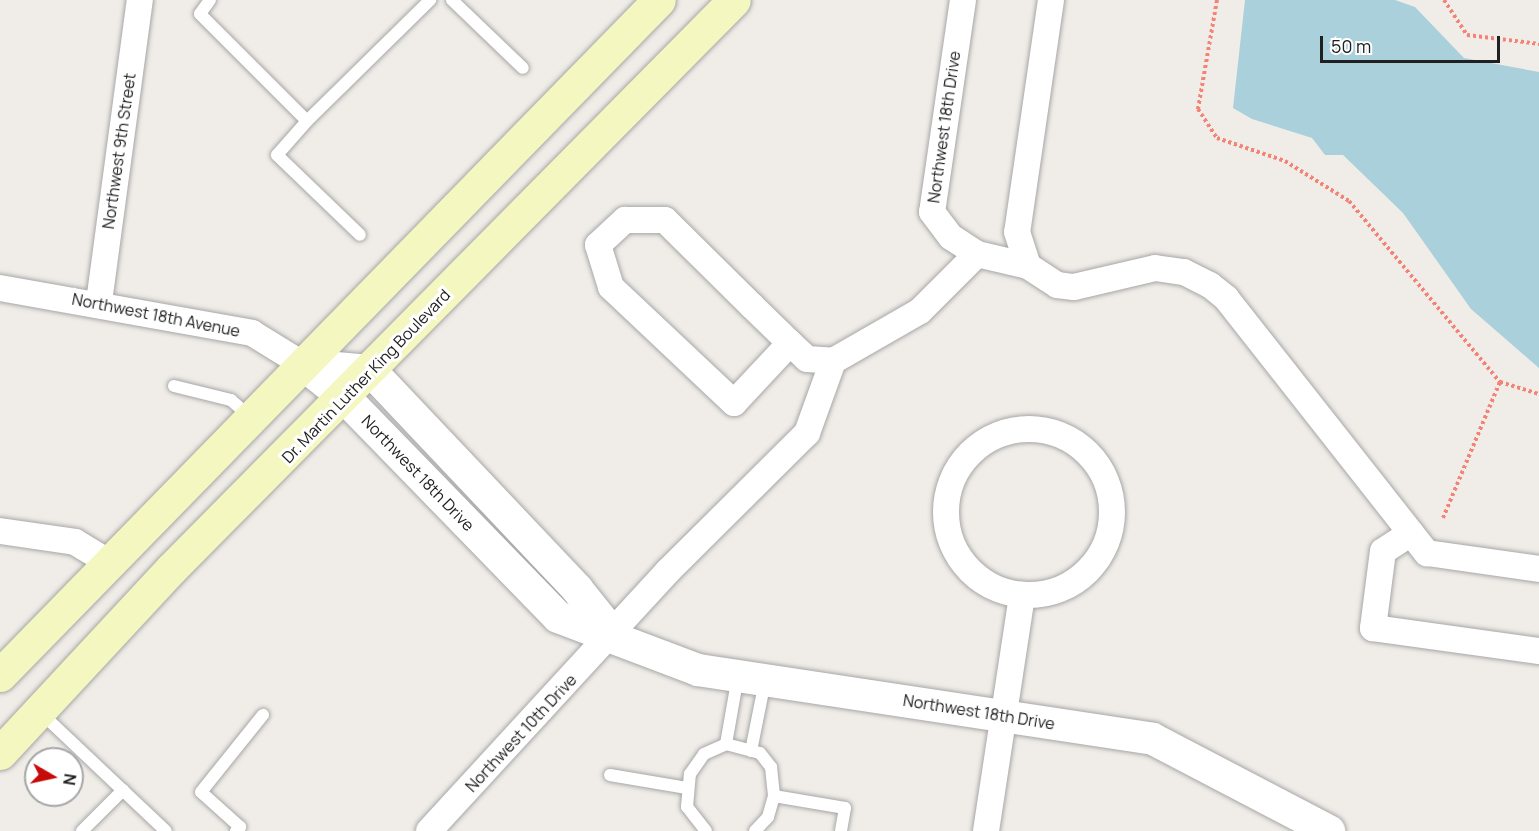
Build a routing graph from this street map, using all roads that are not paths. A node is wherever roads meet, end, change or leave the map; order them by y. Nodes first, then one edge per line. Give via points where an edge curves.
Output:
1 (141, 0) edge
2 (210, 0) edge
3 (430, 0) edge
4 (452, 0) edge
5 (659, 0) edge
6 (734, 0) edge
7 (963, 0) edge
8 (1050, 0) edge
9 (523, 68) dead end
10 (307, 121) junction
11 (360, 235) dead end
12 (977, 254) junction
13 (1028, 266) junction
14 (0, 288) edge
15 (99, 302) junction
16 (790, 342) junction
17 (833, 361) junction
18 (304, 365) junction
19 (370, 371) junction
20 (174, 387) dead end
21 (345, 398) junction
22 (251, 419) junction
23 (0, 531) edge
24 (1411, 533) junction
25 (110, 563) junction
26 (1539, 569) edge
27 (1022, 595) junction
28 (613, 634) junction
29 (1539, 651) edge
30 (0, 675) edge
31 (752, 677) junction
32 (39, 711) junction
33 (262, 715) dead end
34 (1005, 716) junction
35 (726, 744) junction
36 (752, 751) junction
37 (0, 753) edge
38 (610, 774) dead end
39 (687, 788) junction
40 (123, 790) junction
41 (774, 796) junction
42 (82, 831) edge
43 (166, 831) edge
44 (236, 831) edge
45 (429, 831) edge
46 (706, 831) edge
47 (755, 831) edge
48 (842, 831) edge
49 (986, 831) edge
50 (1329, 831) edge

1 - 15 street, Northwest 9th Street
2 - 10 lane via 200,14
3 - 10 lane
4 - 9 lane
5 - 18 main road
6 - 19 main road, Dr. Martin Luther King Boulevard
7 - 12 street, Northwest 18th Drive via 932,212 951,237
8 - 13 street via 1017,232
10 - 11 lane via 277,155
12 - 13 street, Northwest 18th Drive
12 - 17 street via 920,311
13 - 24 street, Northwest 18th Drive via 1065,286 1155,268 1184,272 1210,285 1226,298
14 - 15 street, Northwest 18th Avenue
15 - 18 street, Northwest 18th Avenue via 252,333
16 - 16 street via 734,403 611,287 598,245 609,228 625,220 665,220
16 - 17 street via 807,358
17 - 28 street, Northwest 10th Drive via 807,433
18 - 19 street
18 - 21 street, Northwest 18th Drive
18 - 22 main road
19 - 21 main road, Dr. Martin Luther King Boulevard
19 - 28 street, Northwest 18th Drive via 577,589
20 - 22 lane via 231,400
21 - 28 street, Northwest 18th Drive via 558,617
21 - 32 main road, Dr. Martin Luther King Boulevard via 171,569
22 - 25 main road
23 - 25 street via 75,542
24 - 26 street, Northwest 18th Drive via 1427,554
24 - 29 street via 1383,551 1373,628
25 - 30 main road
27 - 27 street via 1048,594 1085,573 1106,545 1112,520 1101,469 1085,449 1063,435 1035,428 1006,431 981,443 960,464 948,491 946,520 964,563 994,588
27 - 34 street
28 - 31 street, Northwest 18th Drive via 698,670
28 - 45 street, Northwest 10th Drive
31 - 34 street, Northwest 18th Drive
31 - 35 lane
31 - 36 lane
32 - 37 main road, Dr. Martin Luther King Boulevard
32 - 40 lane
33 - 44 lane via 201,792 240,827
34 - 49 street
34 - 50 street, Northwest 18th Drive via 1153,739
35 - 36 lane
35 - 39 lane via 695,764
36 - 41 lane via 771,767
38 - 39 lane
39 - 46 lane via 691,818
40 - 42 lane
40 - 43 lane
41 - 47 lane via 768,817
41 - 48 lane via 845,808

